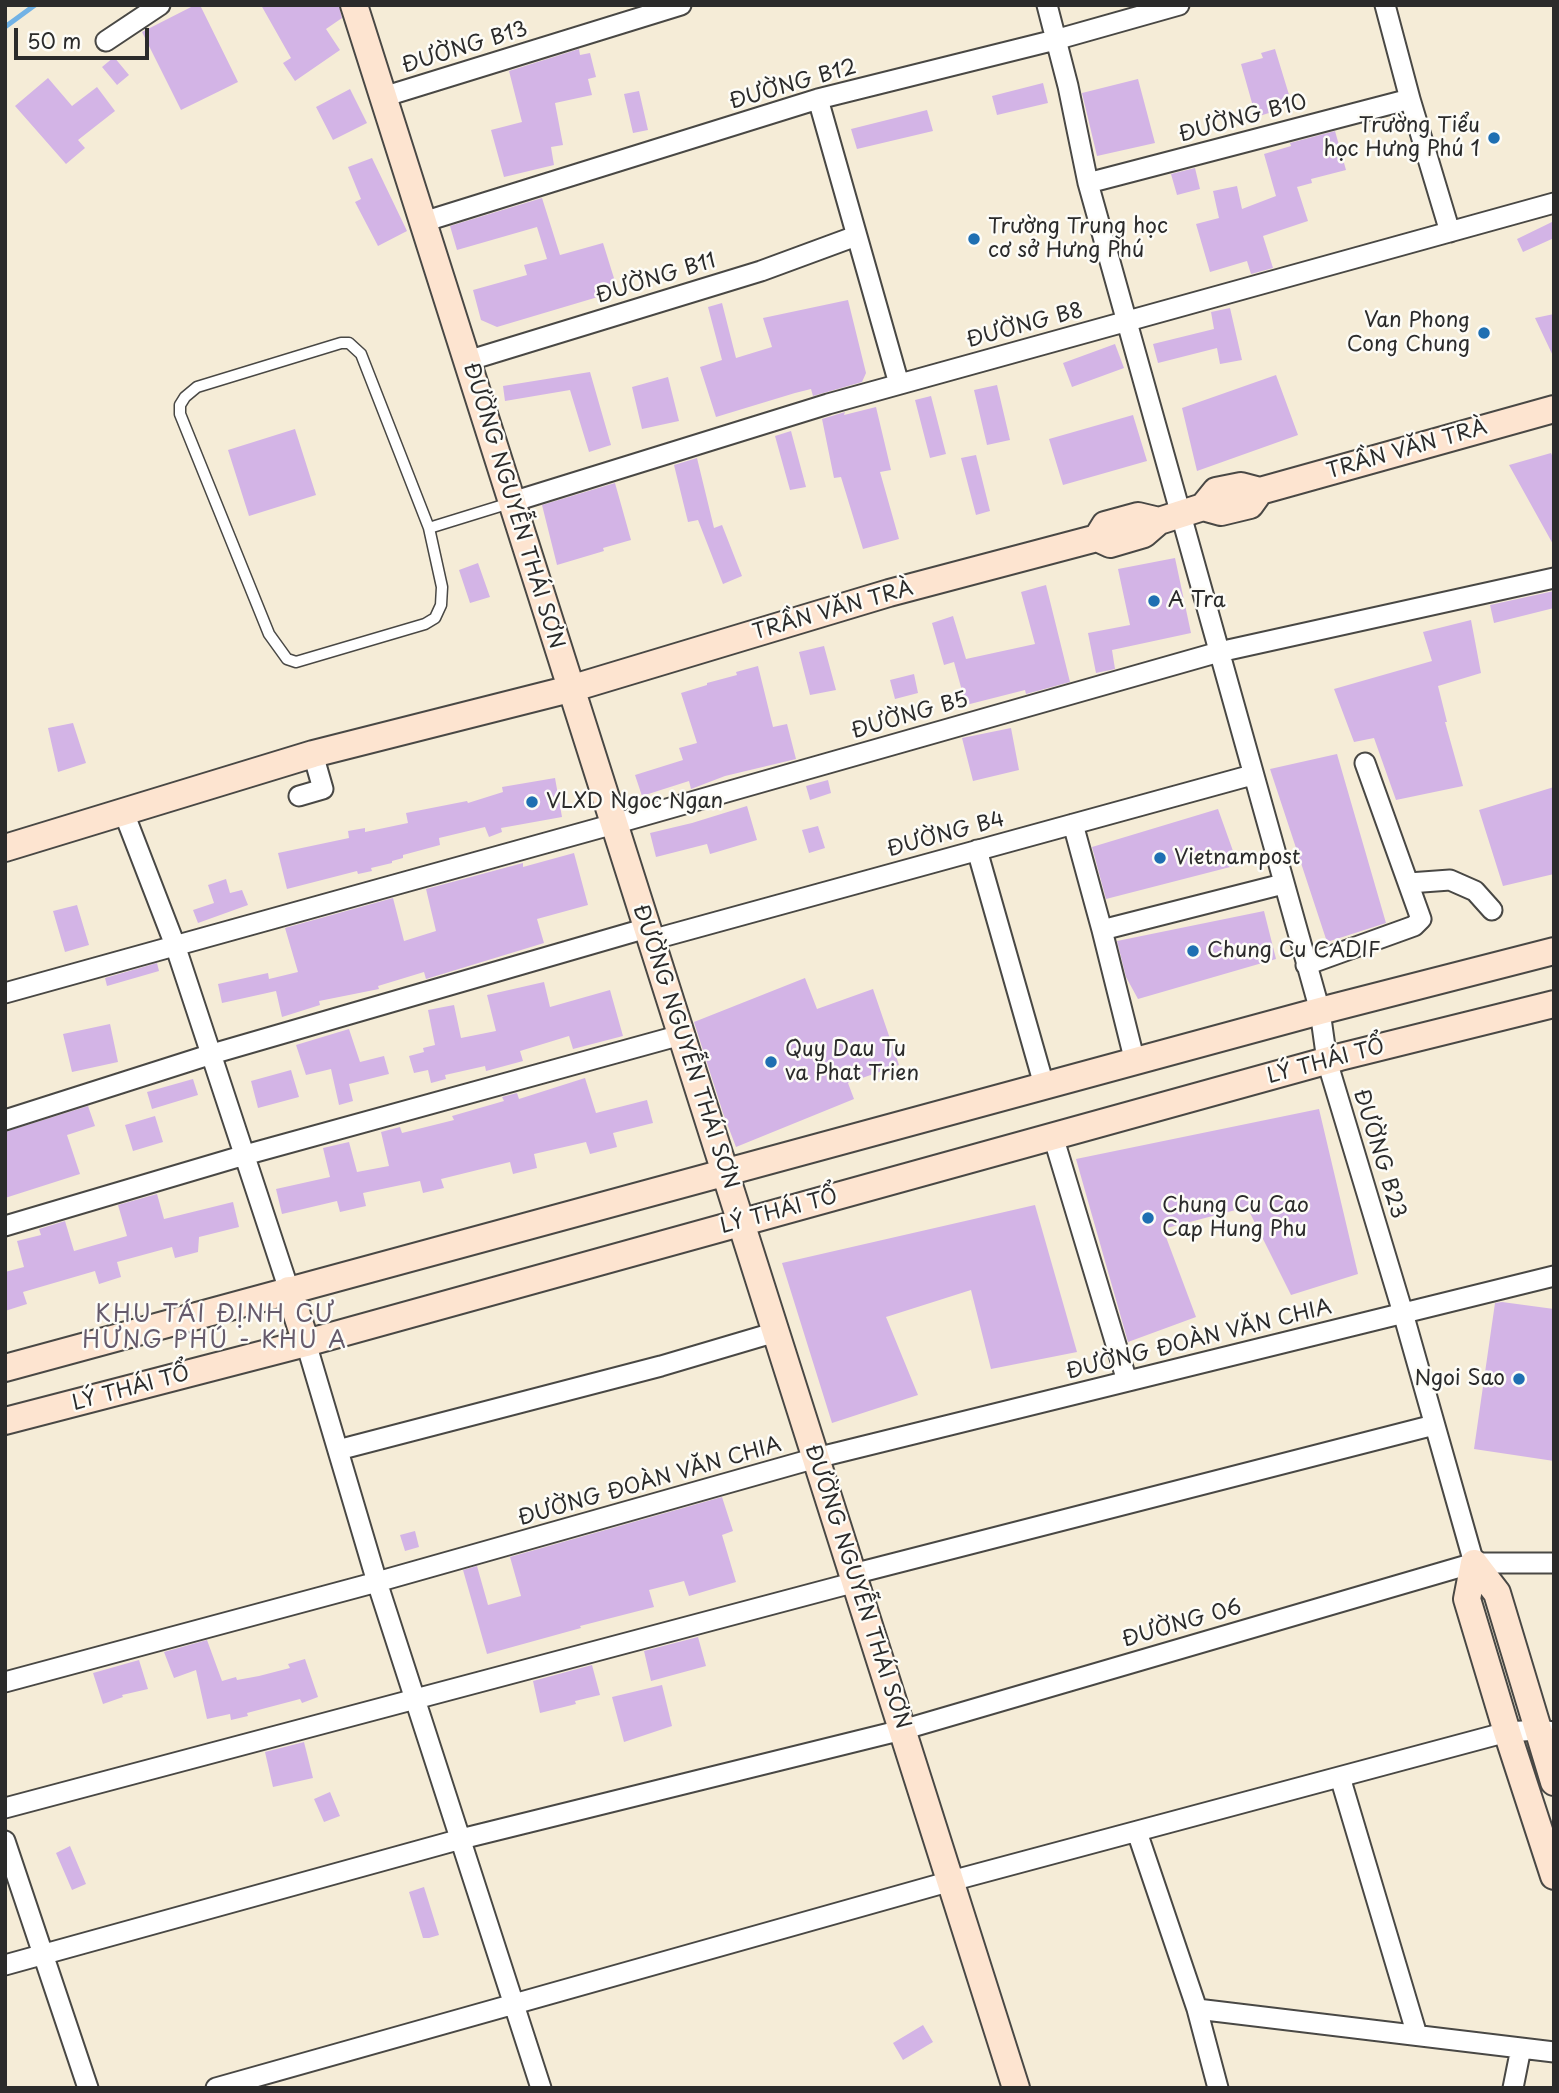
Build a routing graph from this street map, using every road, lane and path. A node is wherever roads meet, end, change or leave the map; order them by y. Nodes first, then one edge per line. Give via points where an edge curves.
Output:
1 (160, 5) edge
2 (354, 5) edge
3 (681, 5) edge
4 (1047, 5) edge
5 (1179, 5) edge
6 (1385, 5) edge
7 (1055, 40) junction
8 (106, 41) dead end
9 (383, 97) junction
10 (818, 99) junction
11 (1410, 99) junction
12 (1088, 183) junction
13 (1554, 203) edge
14 (423, 222) junction
15 (1450, 232) junction
16 (856, 236) junction
17 (1127, 321) junction
18 (467, 361) junction
19 (899, 384) junction
20 (1554, 409) edge
21 (512, 502) junction
22 (1181, 514) junction
23 (429, 528) junction
24 (1554, 578) edge
25 (1219, 652) junction
26 (570, 689) junction
27 (313, 754) junction
28 (1365, 763) dead end
29 (1252, 775) junction
30 (299, 796) dead end
31 (124, 813) junction
32 (614, 824) junction
33 (1073, 824) junction
34 (5, 848) edge
35 (977, 850) junction
36 (1409, 883) junction
37 (1283, 884) junction
38 (1492, 910) dead end
39 (1102, 930) junction
40 (649, 934) junction
41 (176, 945) junction
42 (1554, 951) edge
43 (1306, 965) junction
44 (5, 993) edge
45 (1554, 1004) edge
46 (1320, 1011) junction
47 (681, 1035) junction
48 (212, 1054) junction
49 (1327, 1061) junction
50 (1135, 1062) junction
51 (1044, 1085) junction
52 (5, 1120) edge
53 (1053, 1136) junction
54 (245, 1154) junction
55 (725, 1171) junction
56 (741, 1223) junction
57 (5, 1226) edge
58 (1554, 1276) edge
59 (289, 1290) junction
60 (1403, 1313) junction
61 (776, 1332) junction
62 (306, 1343) junction
63 (5, 1368) edge
64 (1127, 1381) junction
65 (5, 1422) edge
66 (1434, 1425) junction
67 (338, 1450) junction
68 (816, 1458) junction
69 (1474, 1563) junction
70 (1554, 1563) edge
71 (854, 1578) junction
72 (377, 1582) junction
73 (5, 1682) edge
74 (415, 1700) junction
75 (902, 1730) junction
76 (1546, 1731) edge
77 (1507, 1732) junction
78 (1340, 1777) junction
79 (1554, 1782) edge
80 (5, 1808) edge
81 (1137, 1832) junction
82 (461, 1839) junction
83 (5, 1841) edge
84 (1554, 1875) edge
85 (950, 1881) junction
86 (43, 1956) junction
87 (5, 1965) edge
88 (514, 2004) junction
89 (1197, 2009) junction
90 (1416, 2035) junction
91 (1521, 2048) junction
92 (1554, 2052) edge
93 (88, 2088) edge
94 (216, 2088) edge
95 (541, 2088) edge
96 (1016, 2088) edge
97 (1218, 2088) edge
98 (1513, 2088) edge

1 - 8 street
2 - 9 street, ĐƯỜNG NGUYỄN THÁI SƠN
3 - 9 street, ĐƯỜNG B13
4 - 7 street, ĐƯỜNG B23
5 - 7 street, ĐƯỜNG B12
6 - 11 street
7 - 10 street, ĐƯỜNG B12
7 - 12 street, ĐƯỜNG B23
9 - 14 street, ĐƯỜNG NGUYỄN THÁI SƠN
10 - 14 street, ĐƯỜNG B12
10 - 16 street
11 - 12 street, ĐƯỜNG B10
11 - 15 street
12 - 17 street, ĐƯỜNG B23
13 - 15 street, ĐƯỜNG B8
14 - 18 street, ĐƯỜNG NGUYỄN THÁI SƠN
15 - 17 street, ĐƯỜNG B8
16 - 18 street, ĐƯỜNG B11 via 761,271
16 - 19 street
17 - 19 street, ĐƯỜNG B8
17 - 22 street, ĐƯỜNG B23
18 - 21 street, ĐƯỜNG NGUYỄN THÁI SƠN
19 - 21 street, ĐƯỜNG B8
20 - 22 street, TRẦN VĂN TRÀ via 1260,491 1250,505
21 - 23 lane
21 - 26 street, ĐƯỜNG NGUYỄN THÁI SƠN
22 - 25 street, ĐƯỜNG B23
22 - 26 street, TRẦN VĂN TRÀ via 1121,541 1110,544 1097,538 889,593
23 - 23 lane via 361,354 349,343 197,387 180,405 269,634 287,659 307,660 435,618 442,587
24 - 25 street, ĐƯỜNG B5
25 - 29 street, ĐƯỜNG B23
25 - 32 street, ĐƯỜNG B5
26 - 27 street, TRẦN VĂN TRÀ
26 - 32 street, ĐƯỜNG NGUYỄN THÁI SƠN
27 - 30 street via 323,789
27 - 31 street, TRẦN VĂN TRÀ
28 - 36 street
29 - 33 street, ĐƯỜNG B4
29 - 37 street, ĐƯỜNG B23
31 - 34 street, TRẦN VĂN TRÀ
31 - 41 street
32 - 40 street, ĐƯỜNG NGUYỄN THÁI SƠN
32 - 41 street, ĐƯỜNG B5
33 - 35 street, ĐƯỜNG B4
33 - 39 street
35 - 40 street, ĐƯỜNG B4
35 - 51 street
36 - 38 street via 1450,880 1475,891
36 - 43 street via 1420,915 1418,923
37 - 39 street
37 - 43 street, ĐƯỜNG B23
39 - 50 street
40 - 47 street, ĐƯỜNG NGUYỄN THÁI SƠN
40 - 48 street, ĐƯỜNG B4
41 - 44 street, ĐƯỜNG B5
41 - 48 street
42 - 46 street
43 - 46 street, ĐƯỜNG B23
45 - 49 street, LÝ THÁI TỔ
46 - 49 street, ĐƯỜNG B23
46 - 50 street
47 - 54 street
47 - 55 street, ĐƯỜNG NGUYỄN THÁI SƠN
48 - 52 street, ĐƯỜNG B4
48 - 54 street
49 - 53 street, LÝ THÁI TỔ
49 - 60 street, ĐƯỜNG B23
50 - 51 street
51 - 55 street
53 - 56 street, LÝ THÁI TỔ
53 - 64 street
54 - 57 street
54 - 59 street
55 - 56 street, ĐƯỜNG NGUYỄN THÁI SƠN
55 - 59 street
56 - 61 street, ĐƯỜNG NGUYỄN THÁI SƠN
56 - 62 street, LÝ THÁI TỔ
58 - 60 street, ĐƯỜNG ĐOÀN VĂN CHIA
59 - 62 street
59 - 63 street
60 - 64 street, ĐƯỜNG ĐOÀN VĂN CHIA
60 - 66 street, ĐƯỜNG B23
61 - 67 street
61 - 68 street, ĐƯỜNG NGUYỄN THÁI SƠN
62 - 65 street, LÝ THÁI TỔ
62 - 67 street
64 - 68 street, ĐƯỜNG ĐOÀN VĂN CHIA
66 - 69 street, ĐƯỜNG B23
66 - 71 street
67 - 72 street
68 - 71 street, ĐƯỜNG NGUYỄN THÁI SƠN
68 - 72 street, ĐƯỜNG ĐOÀN VĂN CHIA
69 - 70 street, ĐƯỜNG 06
69 - 75 street, ĐƯỜNG 06
69 - 76 street via 1497,1592
69 - 77 street via 1467,1599
71 - 74 street
71 - 75 street, ĐƯỜNG NGUYỄN THÁI SƠN
72 - 73 street, ĐƯỜNG ĐOÀN VĂN CHIA
72 - 74 street
74 - 80 street
74 - 82 street
75 - 82 street, ĐƯỜNG 06
75 - 85 street, ĐƯỜNG NGUYỄN THÁI SƠN
76 - 77 street
76 - 79 street
77 - 78 street
77 - 84 street
78 - 81 street
78 - 90 street
81 - 85 street
81 - 89 street
82 - 86 street, ĐƯỜNG 06
82 - 88 street
83 - 86 street
85 - 88 street
85 - 96 street, ĐƯỜNG NGUYỄN THÁI SƠN
86 - 87 street, ĐƯỜNG 06
86 - 93 street
88 - 94 street
88 - 95 street
89 - 90 street
89 - 97 street
90 - 91 street
91 - 92 street
91 - 98 street

